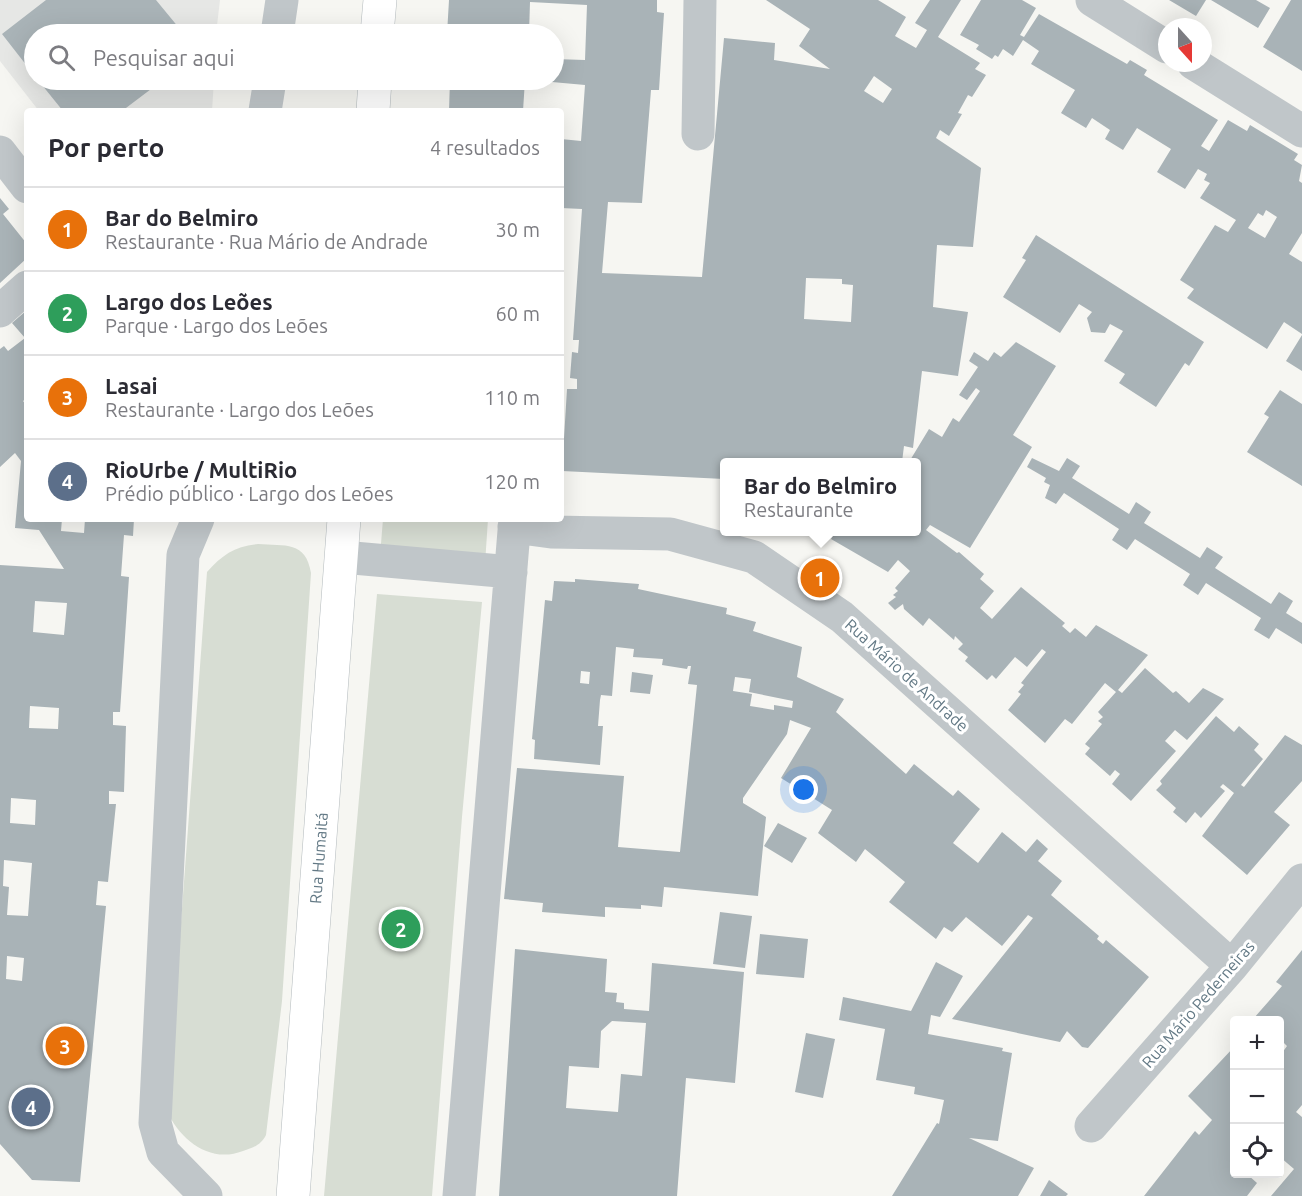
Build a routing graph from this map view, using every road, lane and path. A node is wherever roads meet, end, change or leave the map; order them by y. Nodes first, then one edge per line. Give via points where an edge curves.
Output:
1 (282, 0) edge
2 (380, 0) edge
3 (700, 0) edge
4 (1092, 0) edge
5 (278, 24) edge
6 (378, 24) edge
7 (1158, 41) edge
8 (1207, 72) edge
9 (268, 90) edge
10 (374, 90) edge
11 (265, 108) edge
12 (373, 108) edge
13 (1302, 131) edge
14 (698, 134) dead end
15 (0, 152) edge
16 (24, 184) edge
17 (24, 290) edge
18 (0, 311) edge
19 (197, 522) edge
20 (344, 522) edge
21 (515, 523) edge
22 (342, 556) junction
23 (512, 572) junction
24 (1302, 880) edge
25 (1232, 966) junction
26 (1091, 1126) dead end
27 (206, 1196) edge
28 (293, 1196) edge
29 (459, 1196) edge

1 - 5 street
2 - 6 main road
3 - 14 street
4 - 7 street
8 - 13 street
9 - 11 street
10 - 12 main road
15 - 16 street
17 - 18 street
19 - 27 street via 183,555 155,1124 163,1152
20 - 22 main road, Rua Humaitá
21 - 23 street
21 - 25 street, Rua Mário de Andrade via 551,532 670,534 754,557 842,617
22 - 23 street
22 - 28 main road, Rua Humaitá
23 - 29 street
24 - 25 street, Rua Mário Pederneiras
25 - 26 street, Rua Mário Pederneiras

